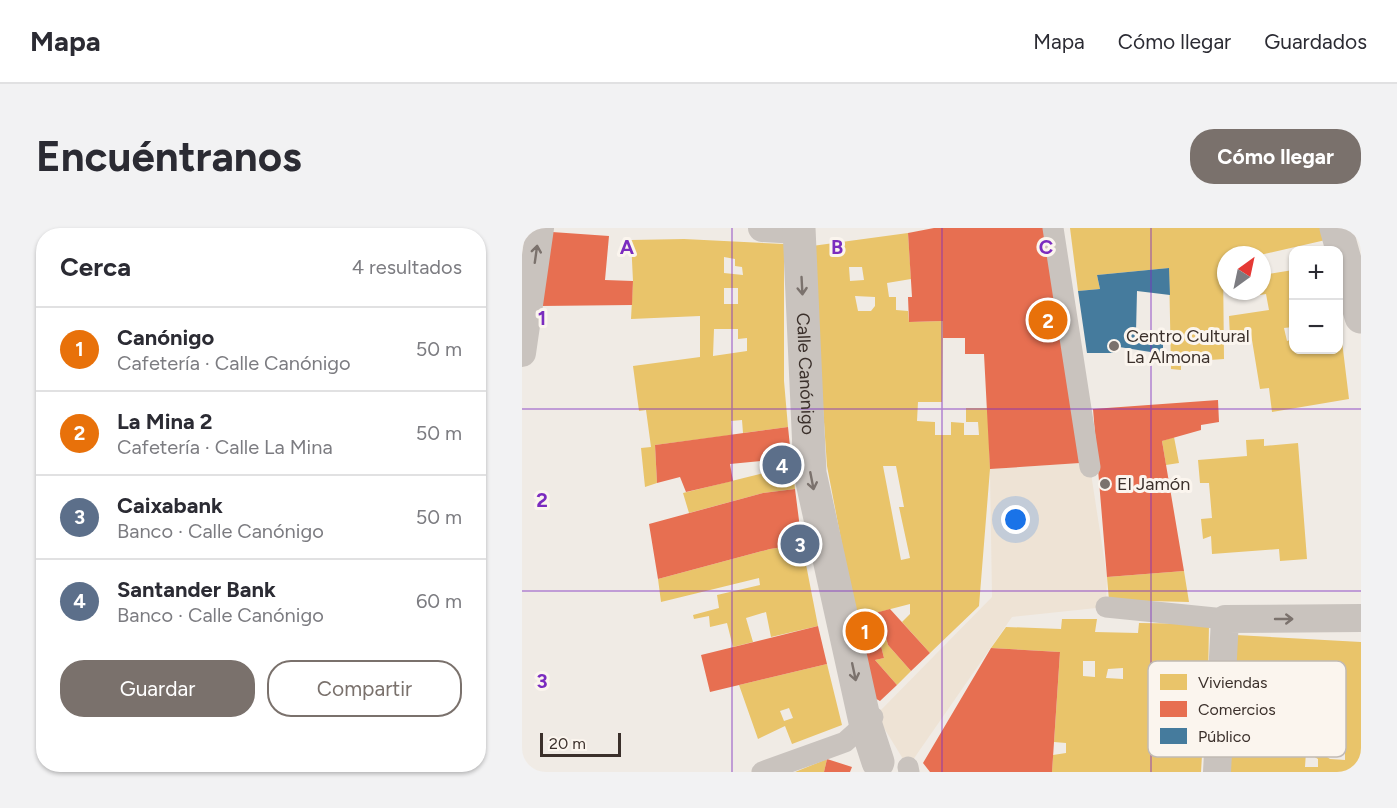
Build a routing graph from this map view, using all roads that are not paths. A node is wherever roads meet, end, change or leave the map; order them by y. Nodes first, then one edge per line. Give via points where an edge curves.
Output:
1 (540, 228) edge
2 (762, 228) edge
3 (1053, 228) edge
4 (1336, 228) edge
5 (804, 229) edge
6 (1361, 317) edge
7 (522, 353) edge
8 (1090, 467) dead end
9 (1106, 607) dead end
10 (1361, 618) edge
11 (1225, 619) junction
12 (1223, 661) edge
13 (871, 718) junction
14 (1218, 757) edge
15 (891, 769) edge
16 (762, 772) edge
17 (1217, 772) edge

7 -> 1 street
2 - 5 street
3 - 8 street
4 - 6 street
5 -> 13 street, Calle Canónigo via 810,473
9 - 11 street
11 -> 10 street
11 - 12 street
13 - 15 street, Calle Canónigo
13 - 16 street via 845,742
14 - 17 street

